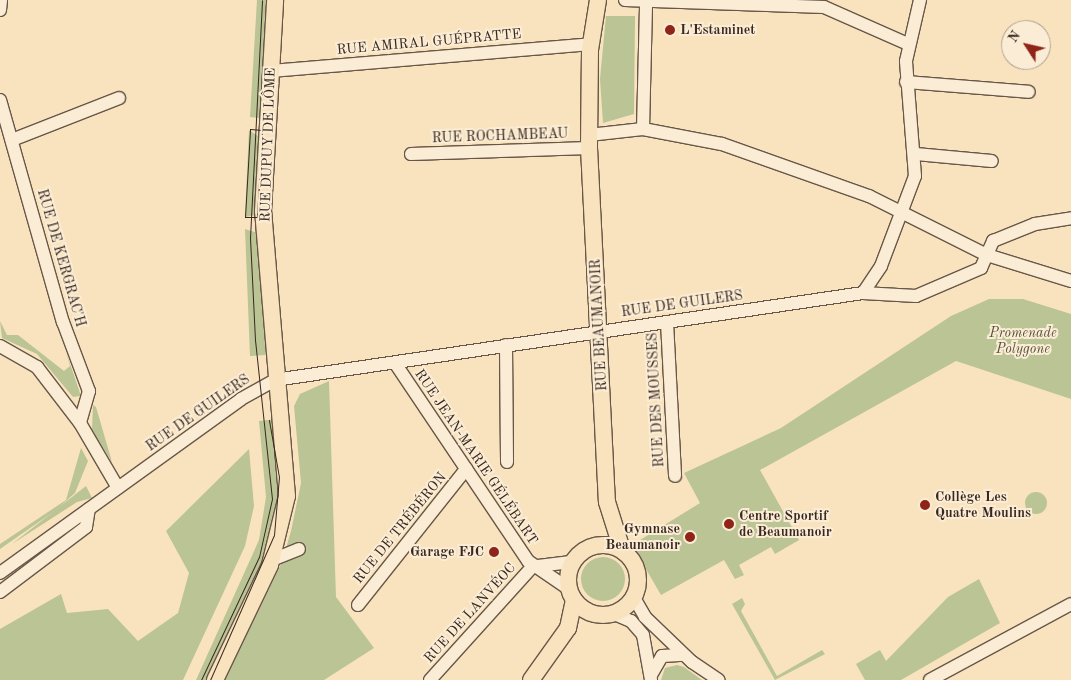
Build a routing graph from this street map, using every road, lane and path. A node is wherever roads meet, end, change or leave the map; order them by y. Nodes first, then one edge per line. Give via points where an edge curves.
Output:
1 (1, 0) edge
2 (275, 0) edge
3 (598, 0) edge
4 (624, 0) edge
5 (920, 0) edge
6 (646, 3) junction
7 (824, 4) edge
8 (0, 10) edge
9 (591, 44) junction
10 (908, 44) junction
11 (271, 71) junction
12 (906, 82) junction
13 (1030, 92) dead end
14 (119, 98) dead end
15 (0, 100) edge
16 (643, 129) junction
17 (12, 140) junction
18 (589, 141) junction
19 (411, 154) dead end
20 (916, 154) junction
21 (992, 161) dead end
22 (904, 212) junction
23 (1071, 218) edge
24 (987, 255) junction
25 (1071, 281) edge
26 (863, 293) junction
27 (667, 322) junction
28 (600, 330) junction
29 (506, 345) junction
30 (0, 348) edge
31 (395, 363) junction
32 (275, 380) junction
33 (80, 423) junction
34 (507, 462) dead end
35 (466, 469) junction
36 (675, 476) dead end
37 (118, 488) junction
38 (89, 509) junction
39 (609, 515) junction
40 (595, 546) junction
41 (299, 549) dead end
42 (622, 550) junction
43 (272, 560) junction
44 (573, 562) junction
45 (533, 566) junction
46 (0, 573) edge
47 (1, 589) edge
48 (572, 594) junction
49 (633, 596) junction
50 (1071, 604) edge
51 (358, 605) dead end
52 (612, 613) junction
53 (595, 614) junction
54 (684, 655) junction
55 (216, 680) edge
56 (430, 680) edge
57 (532, 680) edge
58 (652, 680) edge
59 (719, 680) edge
60 (930, 680) edge

1 - 8 street
2 - 11 main road, RUE DUPUY DE LÔME
3 - 9 main road, RUE BEAUMANOIR
4 - 6 street
5 - 10 street
6 - 7 street
6 - 16 street
7 - 10 street
9 - 11 street, RUE AMIRAL GUÉPRATTE
9 - 18 main road, RUE BEAUMANOIR
10 - 12 street
11 - 32 main road, RUE DUPUY DE LÔME via 263,211
12 - 13 street
12 - 20 street
14 - 17 street
15 - 17 street, RUE DE KERGRAC'H
16 - 18 street, RUE ROCHAMBEAU
16 - 22 street, RUE ROCHAMBEAU via 722,144
17 - 33 street, RUE DE KERGRAC'H via 63,322 89,391
18 - 19 street, RUE ROCHAMBEAU
18 - 28 main road, RUE BEAUMANOIR
20 - 21 street
20 - 22 street via 916,176
22 - 24 street, RUE ROCHAMBEAU
22 - 26 street via 872,284
23 - 24 street, RUE DE GUILERS via 1035,224 993,241
24 - 25 street, RUE ROCHAMBEAU
24 - 26 street, RUE DE GUILERS via 981,268 916,296
26 - 27 street, RUE DE GUILERS
27 - 28 street, RUE DE GUILERS
27 - 36 street, RUE DES MOUSSES
28 - 29 street, RUE DE GUILERS
28 - 39 main road, RUE BEAUMANOIR
29 - 31 street, RUE DE GUILERS
29 - 34 street
30 - 33 street via 14,351 36,367
31 - 32 street, RUE DE GUILERS
31 - 35 street, RUE JEAN-MARIE GÉLÉBART
32 - 37 street, RUE DE GUILERS via 241,399
32 - 43 main road, RUE DUPUY DE LÔME via 288,496
33 - 37 street
35 - 45 street, RUE JEAN-MARIE GÉLÉBART
35 - 51 street, RUE DE TRÉBÉRON
37 - 38 street, RUE DE GUILERS
38 - 46 street, RUE DE GUILERS
38 - 47 street via 86,527
39 - 40 main road, RUE BEAUMANOIR
39 - 42 main road, RUE BEAUMANOIR
40 - 42 main road
40 - 44 main road
41 - 43 street
42 - 49 main road via 638,576
43 - 55 main road, RUE DUPUY DE LÔME
44 - 45 street
44 - 48 main road
45 - 48 street
45 - 56 street, RUE DE LANVÉOC
48 - 53 main road
48 - 57 main road via 568,628
49 - 52 main road
49 - 54 street via 645,617
50 - 60 street
52 - 53 main road
52 - 58 street via 631,621 643,635
53 - 57 main road
54 - 58 street via 662,656 652,667
54 - 59 street

